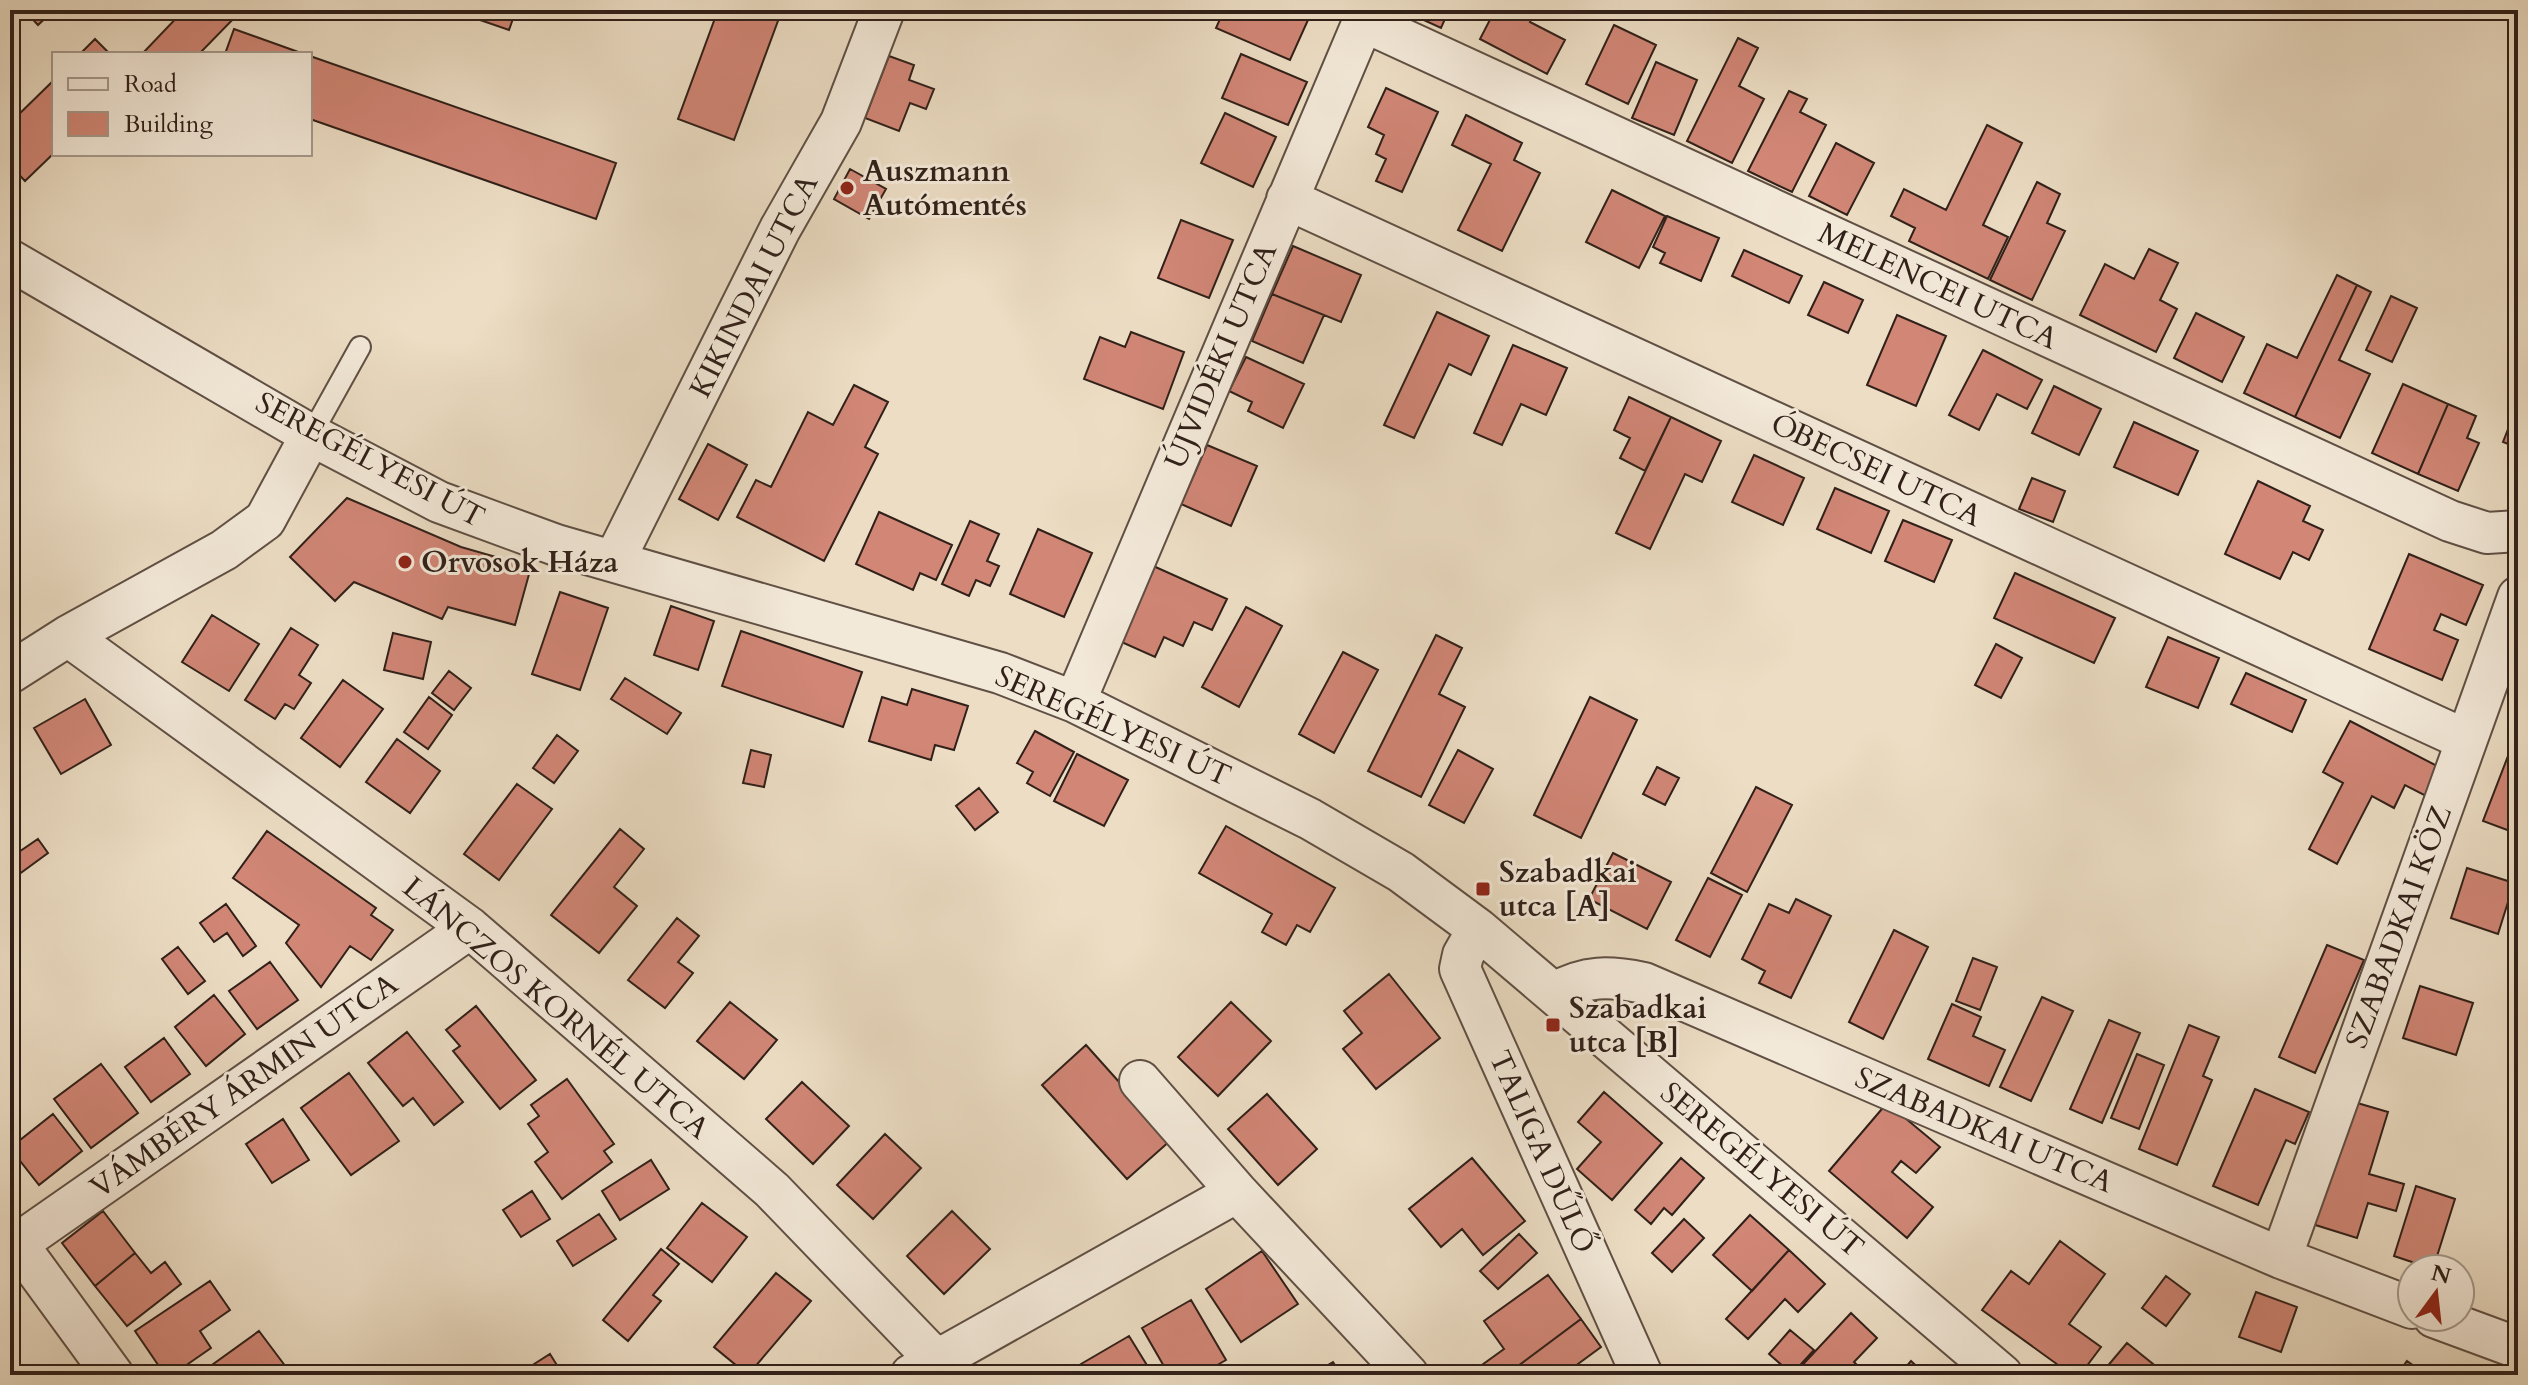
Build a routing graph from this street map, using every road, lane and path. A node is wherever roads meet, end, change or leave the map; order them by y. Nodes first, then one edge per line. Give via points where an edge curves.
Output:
1 (884, 10) edge
2 (1365, 16) edge
3 (1287, 199) junction
4 (10, 260) edge
5 (360, 347) dead end
6 (311, 435) junction
7 (2517, 534) edge
8 (615, 559) junction
9 (2518, 597) edge
10 (68, 636) junction
11 (10, 673) edge
12 (1075, 702) junction
13 (2466, 740) junction
14 (470, 928) junction
15 (1478, 929) junction
16 (1554, 993) junction
17 (1140, 1081) dead end
18 (1237, 1192) junction
19 (14, 1239) edge
20 (2281, 1258) junction
21 (2396, 1302) edge
22 (2476, 1332) edge
23 (2518, 1348) edge
24 (923, 1367) edge
25 (113, 1375) edge
26 (1408, 1375) edge
27 (1642, 1375) edge
28 (2002, 1375) edge

1 - 8 street, KIKINDAI UTCA via 841,122 780,229
2 - 3 street, ÚJVIDÉKI UTCA
2 - 7 street, MELENCEI UTCA via 2450,521 2487,533
3 - 12 street, ÚJVIDÉKI UTCA
3 - 13 street, ÓBECSEI UTCA
4 - 6 street, SEREGÉLYESI ÚT
5 - 6 lane
6 - 8 street, SEREGÉLYESI ÚT via 439,502 500,527
6 - 10 street via 265,520 224,550
8 - 12 street, SEREGÉLYESI ÚT via 1000,673
9 - 13 street, SZABADKAI KÖZ
10 - 11 street
10 - 14 street, LÁNCZOS KORNÉL UTCA
12 - 15 street, SEREGÉLYESI ÚT via 1310,819 1401,872
13 - 20 street, SZABADKAI KÖZ
14 - 19 street, VÁMBÉRY ÁRMIN UTCA
14 - 24 street, LÁNCZOS KORNÉL UTCA via 772,1190
15 - 16 street, SEREGÉLYESI ÚT
15 - 27 street, TALIGA DŰLŐ via 1460,969
16 - 20 street, SZABADKAI UTCA via 1607,975 1644,983
16 - 28 street, SEREGÉLYESI ÚT
17 - 18 street
18 - 24 street
18 - 26 street
19 - 25 street
20 - 21 street, SZABADKAI UTCA
22 - 23 street

